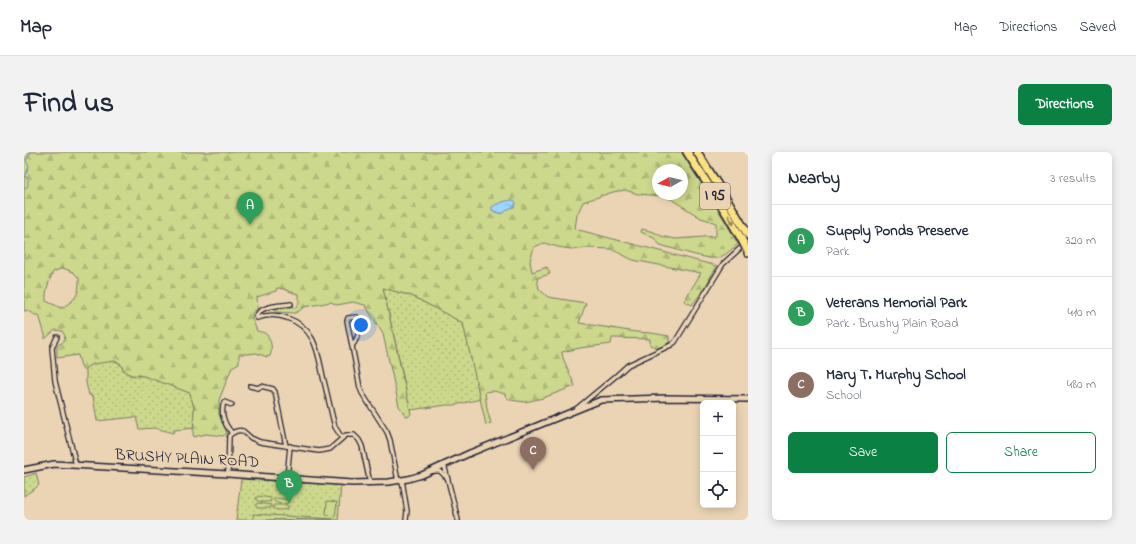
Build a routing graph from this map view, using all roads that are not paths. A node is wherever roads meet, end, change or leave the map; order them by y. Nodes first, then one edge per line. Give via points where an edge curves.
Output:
1 (687, 152) edge
2 (697, 152) edge
3 (748, 235) edge
4 (747, 248) edge
5 (291, 304) dead end
6 (57, 337) dead end
7 (352, 346) junction
8 (250, 386) dead end
9 (748, 399) edge
10 (232, 405) dead end
11 (574, 410) junction
12 (232, 432) junction
13 (342, 438) junction
14 (288, 446) junction
15 (444, 464) junction
16 (76, 465) junction
17 (24, 470) edge
18 (429, 471) junction
19 (228, 474) junction
20 (287, 478) junction
21 (448, 479) junction
22 (400, 480) junction
23 (370, 483) junction
24 (406, 520) edge
25 (458, 520) edge

1 -> 4 highway, I 95
2 - 3 highway, I 95
4 - 11 street via 722,264 675,342 628,365
5 - 13 street via 265,308 256,316 283,316 300,324 309,333 316,347 335,427
6 - 16 street via 52,348 55,381
7 - 7 street via 347,321 348,318 357,317 359,332
7 - 22 street via 360,388 387,432
8 - 14 street via 261,386 276,392
9 - 11 main road, BRUSHY PLAIN ROAD via 602,400
10 - 12 street via 224,402 222,408 225,424
11 - 15 main road, BRUSHY PLAIN ROAD
12 - 14 street via 243,430 260,442
12 - 19 street via 228,442
13 - 14 street via 330,449 319,451
13 - 23 street via 350,434 359,440
14 - 20 street
15 - 18 main road, BRUSHY PLAIN ROAD
15 - 21 street
16 - 17 main road, BRUSHY PLAIN ROAD via 54,464
16 - 19 main road, BRUSHY PLAIN ROAD
18 - 21 street via 440,471
18 - 22 main road, BRUSHY PLAIN ROAD
19 - 20 main road, BRUSHY PLAIN ROAD
20 - 23 main road, BRUSHY PLAIN ROAD
21 - 25 street
22 - 23 main road, BRUSHY PLAIN ROAD
22 - 24 street via 407,511

